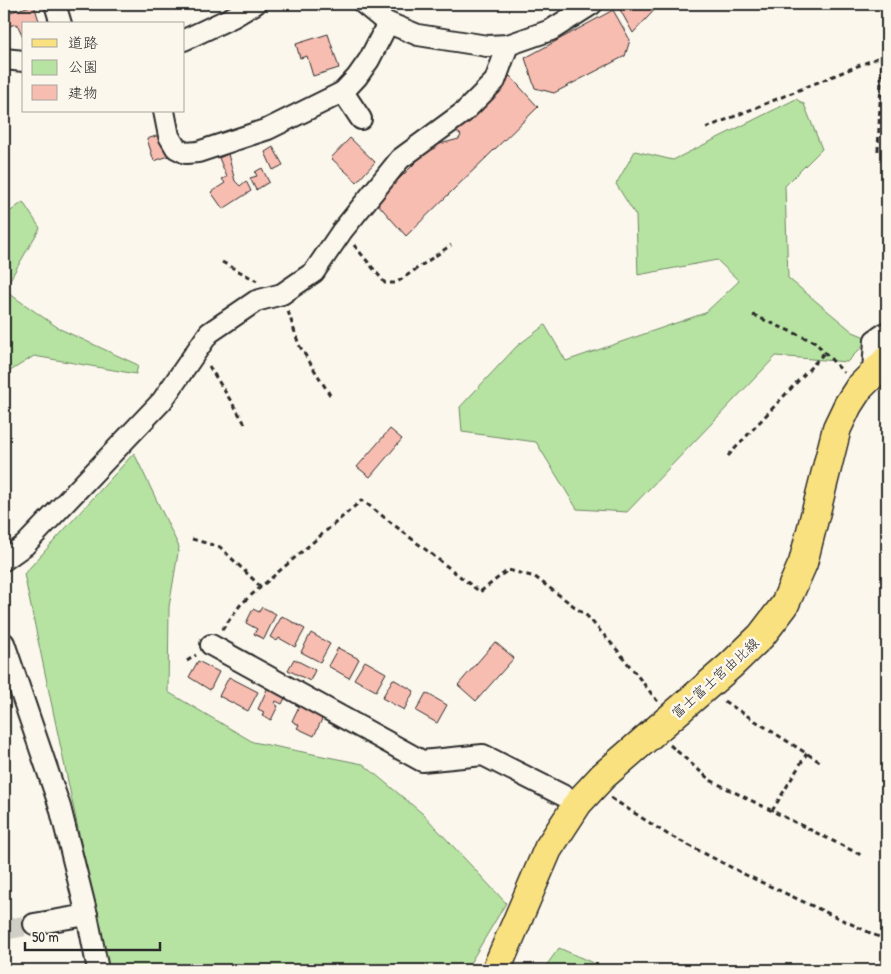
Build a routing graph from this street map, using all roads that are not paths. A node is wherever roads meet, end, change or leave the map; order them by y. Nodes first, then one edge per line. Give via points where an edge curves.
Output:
1 (55, 4) edge
2 (255, 4) edge
3 (364, 4) edge
4 (592, 4) edge
5 (60, 22) edge
6 (388, 23) junction
7 (185, 40) edge
8 (508, 45) junction
9 (4, 59) edge
10 (22, 61) edge
11 (342, 92) junction
12 (164, 112) edge
13 (361, 118) dead end
14 (887, 332) edge
15 (873, 373) edge
16 (4, 560) edge
17 (4, 643) edge
18 (211, 645) road end
19 (585, 795) junction
20 (87, 915) junction
21 (34, 924) tunnel mouth
22 (98, 970) edge
23 (496, 970) edge

1 - 5 street
2 - 7 street via 233,18
3 - 6 street
4 - 8 street via 551,30
6 - 8 street via 418,35 488,46
6 - 11 street via 368,60
8 - 16 street via 495,80 464,112 400,159 314,272 282,294 256,301 208,333 162,401 25,545
9 - 10 street
11 - 12 street via 268,128 186,153 176,148 169,136
11 - 13 street
14 - 15 street via 875,340
15 - 19 main road, 富士富士宮由比線 via 848,405 838,428 803,563 784,606 761,636
17 - 20 street via 60,807
18 - 19 street via 422,761 482,755
19 - 23 main road, 富士富士宮由比線 via 548,849
20 - 21 street
20 - 22 street

